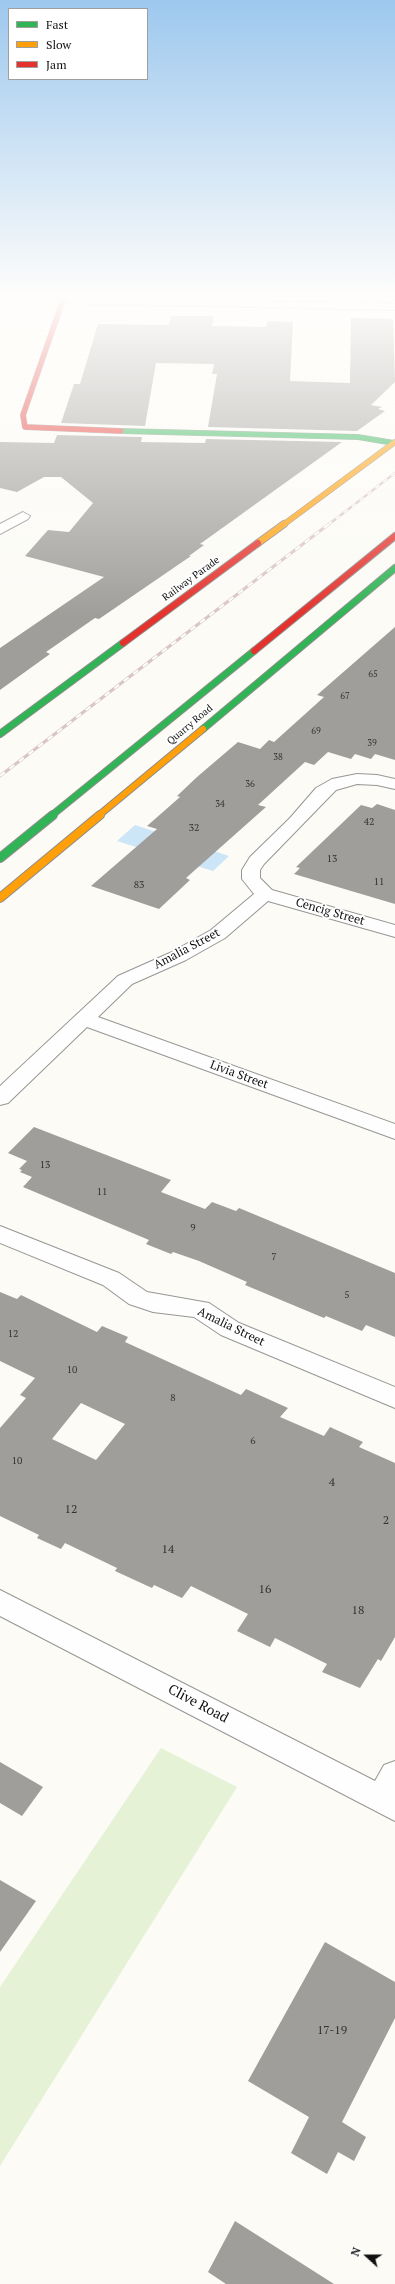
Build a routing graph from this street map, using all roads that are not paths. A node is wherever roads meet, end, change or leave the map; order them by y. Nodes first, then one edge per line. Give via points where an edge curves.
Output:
1 (27, 404) edge
2 (394, 442) edge
3 (23, 516) dead end
4 (0, 530) edge
5 (395, 536) edge
6 (395, 568) edge
7 (0, 734) edge
8 (395, 784) edge
9 (0, 858) edge
10 (264, 894) junction
11 (0, 898) edge
12 (395, 931) edge
13 (83, 1018) junction
14 (0, 1098) edge
15 (395, 1132) edge
16 (0, 1234) edge
17 (395, 1398) edge
18 (0, 1602) edge
19 (390, 1794) edge

1 - 2 street via 23,415 25,426 38,429 358,437
2 - 7 street, Railway Parade
3 - 4 street
5 - 9 street, Quarry Road
6 - 11 street, Quarry Road
8 - 10 street via 372,779 353,780 336,784 322,792 303,816 256,861 251,870 251,879
10 - 12 street, Cencig Street
10 - 13 street, Amalia Street via 218,934 179,956 125,980
13 - 14 street, Amalia Street
13 - 15 street, Livia Street
16 - 17 street, Amalia Street via 111,1279 138,1298 153,1303 200,1309 230,1328
18 - 19 street, Clive Road

